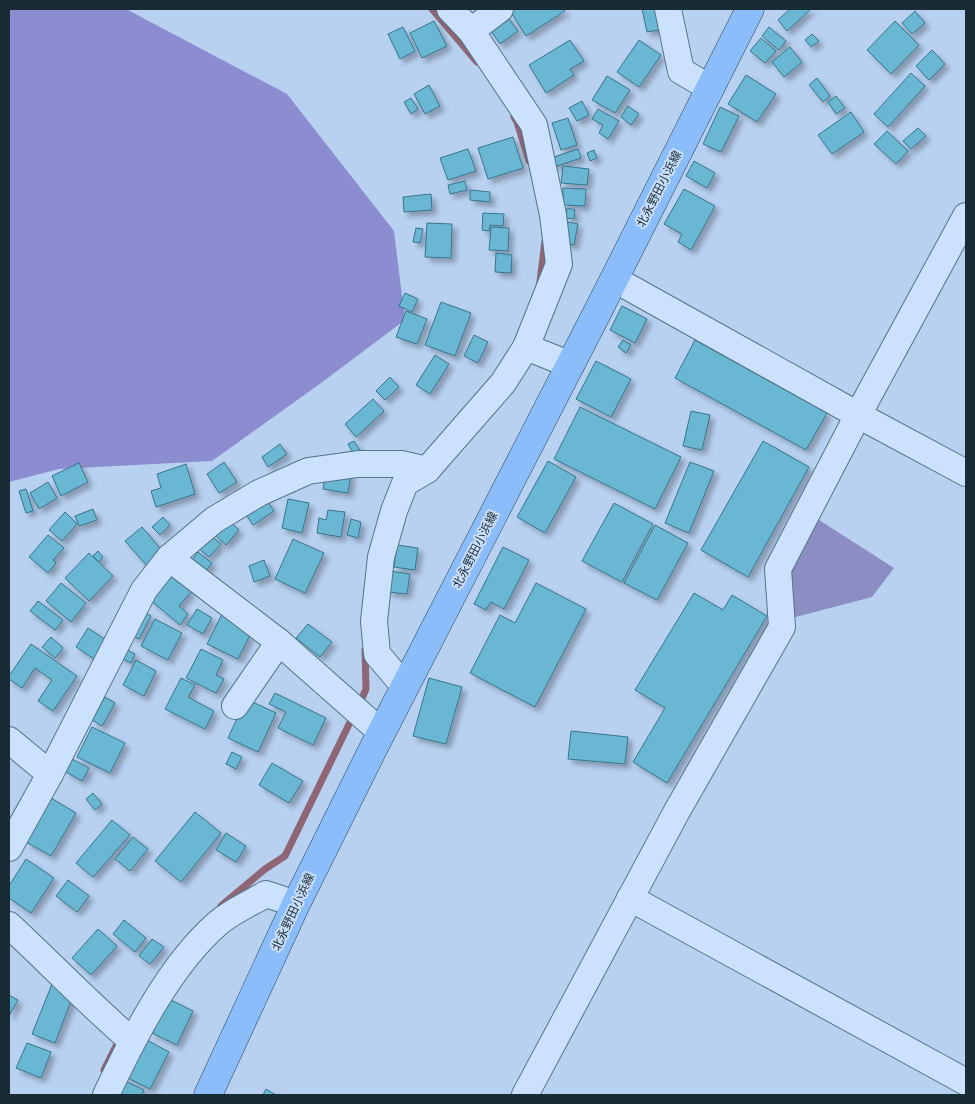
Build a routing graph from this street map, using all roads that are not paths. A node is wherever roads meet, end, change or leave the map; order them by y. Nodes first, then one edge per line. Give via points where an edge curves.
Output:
1 (450, 9) edge
2 (500, 9) edge
3 (668, 9) edge
4 (750, 9) edge
5 (471, 31) junction
6 (710, 88) junction
7 (966, 216) edge
8 (614, 279) junction
9 (526, 347) junction
10 (571, 365) junction
11 (858, 415) junction
12 (418, 468) junction
13 (966, 473) edge
14 (169, 558) junction
15 (279, 642) junction
16 (405, 686) junction
17 (235, 706) dead end
18 (374, 726) junction
19 (9, 740) edge
20 (50, 774) junction
21 (9, 848) edge
22 (630, 898) junction
23 (296, 904) junction
24 (9, 925) edge
25 (125, 1034) junction
26 (966, 1082) edge
27 (106, 1095) edge
28 (208, 1095) edge
29 (525, 1095) edge

1 - 5 street
2 - 5 street
3 - 6 street via 681,72
4 - 6 main road, 北永野田小浜線
5 - 9 street via 534,126 553,215 559,264
6 - 8 main road, 北永野田小浜線
7 - 11 street
8 - 10 main road, 北永野田小浜線
8 - 11 street
9 - 10 street
9 - 12 street via 503,384
10 - 16 main road, 北永野田小浜線
11 - 13 street
11 - 22 street via 778,569 782,627
12 - 14 street via 358,464 308,471 214,520
12 - 16 street via 405,483 394,511 382,557 374,621 377,654
14 - 15 street
14 - 20 street via 144,590
15 - 17 street
15 - 18 street
16 - 18 main road, 北永野田小浜線
18 - 23 main road, 北永野田小浜線
19 - 20 street
20 - 21 street
22 - 26 street
22 - 29 street
23 - 25 street via 266,894 218,923 180,963
23 - 28 main road, 北永野田小浜線
24 - 25 street
25 - 27 street

